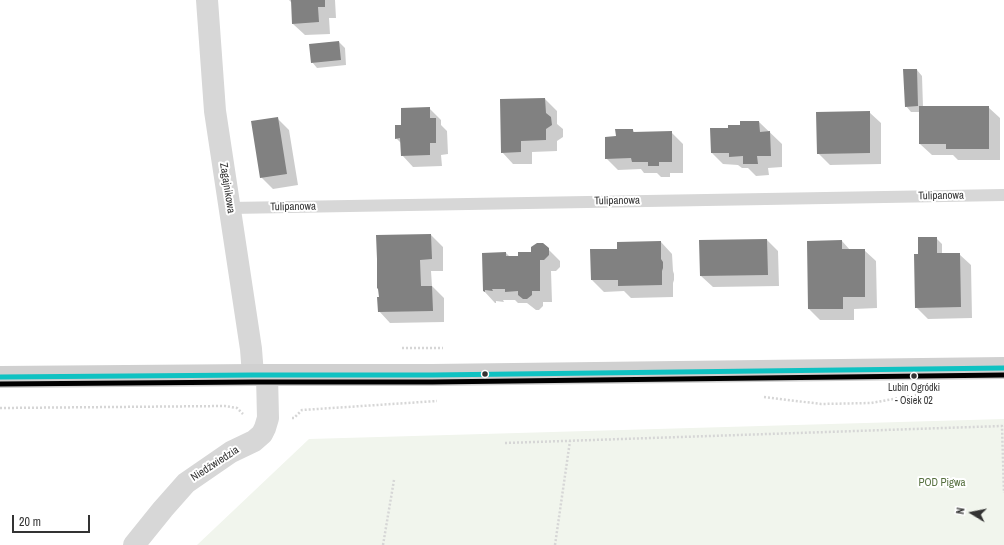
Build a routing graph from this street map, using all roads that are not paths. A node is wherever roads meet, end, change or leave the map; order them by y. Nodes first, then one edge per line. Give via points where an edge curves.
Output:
1 (207, 0) edge
2 (1004, 195) edge
3 (230, 208) junction
4 (1004, 368) edge
5 (260, 375) junction
6 (0, 377) edge
7 (134, 545) edge

1 - 3 street, Zagajnikowa via 215,111
2 - 3 lane, Tulipanowa
3 - 5 street, Zagajnikowa via 251,349
4 - 5 street
5 - 6 street
5 - 7 street, Niedźwiedzia via 268,418 262,434 186,483

